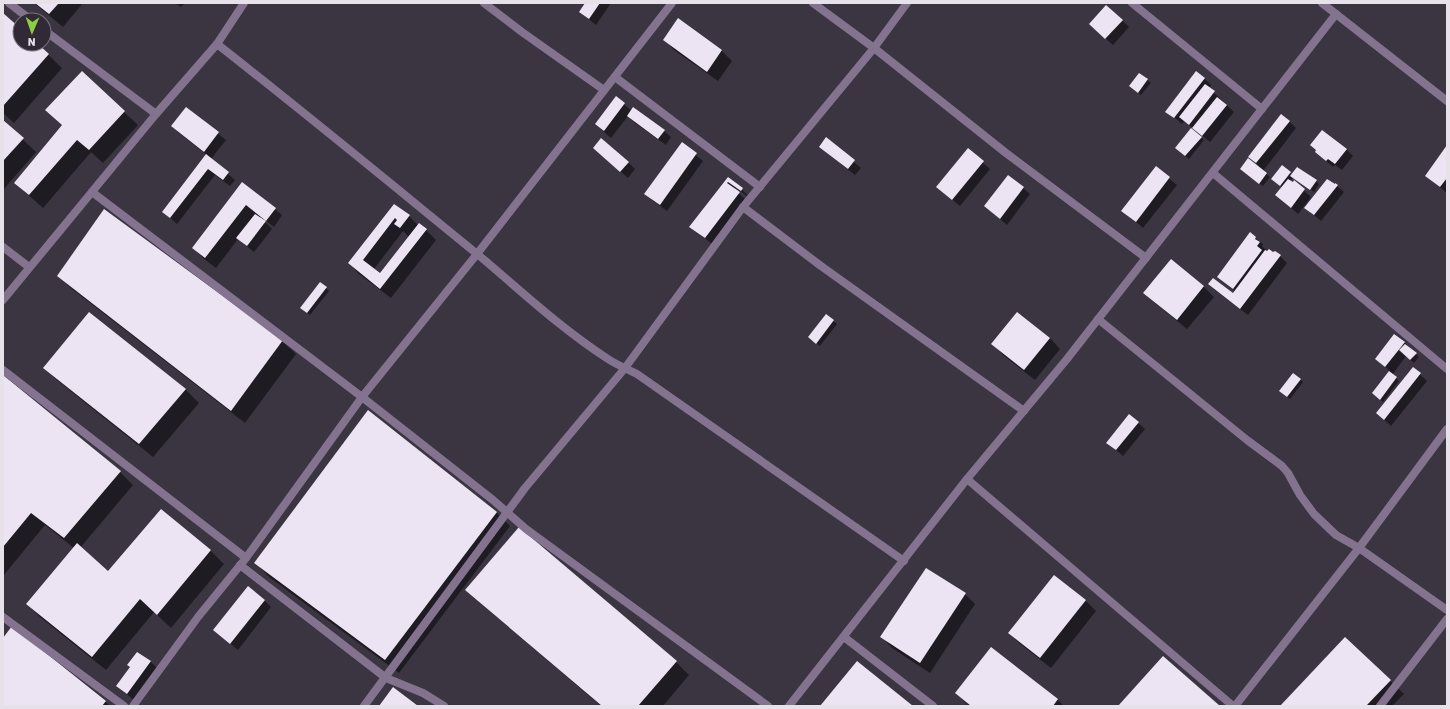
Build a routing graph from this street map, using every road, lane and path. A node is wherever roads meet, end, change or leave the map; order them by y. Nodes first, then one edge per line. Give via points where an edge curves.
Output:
1 (9, 3) edge
2 (244, 3) edge
3 (484, 3) edge
4 (672, 3) edge
5 (813, 3) edge
6 (907, 3) edge
7 (1132, 3) edge
8 (1322, 3) edge
9 (21, 12) edge
10 (1336, 14) junction
11 (52, 36) edge
12 (217, 44) junction
13 (874, 48) junction
14 (615, 76) junction
15 (604, 90) junction
16 (1447, 102) edge
17 (1262, 109) junction
18 (156, 114) junction
19 (1213, 173) junction
20 (760, 187) junction
21 (92, 192) junction
22 (743, 207) junction
23 (3, 247) edge
24 (477, 254) junction
25 (1146, 258) junction
26 (29, 268) junction
27 (3, 300) edge
28 (1098, 320) junction
29 (625, 368) junction
30 (1447, 369) edge
31 (3, 370) edge
32 (362, 397) junction
33 (1024, 411) junction
34 (1447, 429) edge
35 (968, 479) junction
36 (508, 512) junction
37 (1359, 548) junction
38 (246, 558) junction
39 (904, 561) junction
40 (240, 565) junction
41 (1447, 610) edge
42 (3, 617) edge
43 (1447, 619) edge
44 (844, 637) junction
45 (386, 678) junction
46 (124, 706) edge
47 (133, 706) edge
48 (364, 706) edge
49 (444, 706) edge
50 (768, 706) edge
51 (789, 706) edge
52 (933, 706) edge
53 (1234, 706) edge
54 (1380, 706) edge

1 - 9 street
2 - 12 street
3 - 15 street
4 - 14 street
5 - 13 street
6 - 13 street
7 - 17 street
8 - 10 street
10 - 16 street
10 - 17 street
11 - 18 street
12 - 18 street
12 - 24 street
13 - 20 street
13 - 25 street via 1006,153
14 - 15 street
14 - 20 street
15 - 24 street
17 - 19 street
18 - 21 street
19 - 25 street
19 - 30 street
20 - 22 street
21 - 26 street
21 - 32 street
22 - 29 street
22 - 33 street
23 - 26 street
24 - 29 street via 559,324
24 - 32 street
25 - 28 street
26 - 27 street
28 - 33 street
28 - 37 street via 1282,466 1314,514 1336,535
29 - 36 street
29 - 39 street
31 - 38 street
32 - 36 street
32 - 38 street
33 - 35 street
34 - 37 street
35 - 39 street
35 - 53 street
36 - 45 street
36 - 50 street via 532,534
37 - 41 street
37 - 53 street
38 - 40 street
39 - 44 street
40 - 45 street
40 - 47 street via 198,617
42 - 46 street
43 - 54 street
44 - 51 street
44 - 52 street
45 - 48 street
45 - 49 street via 423,693

